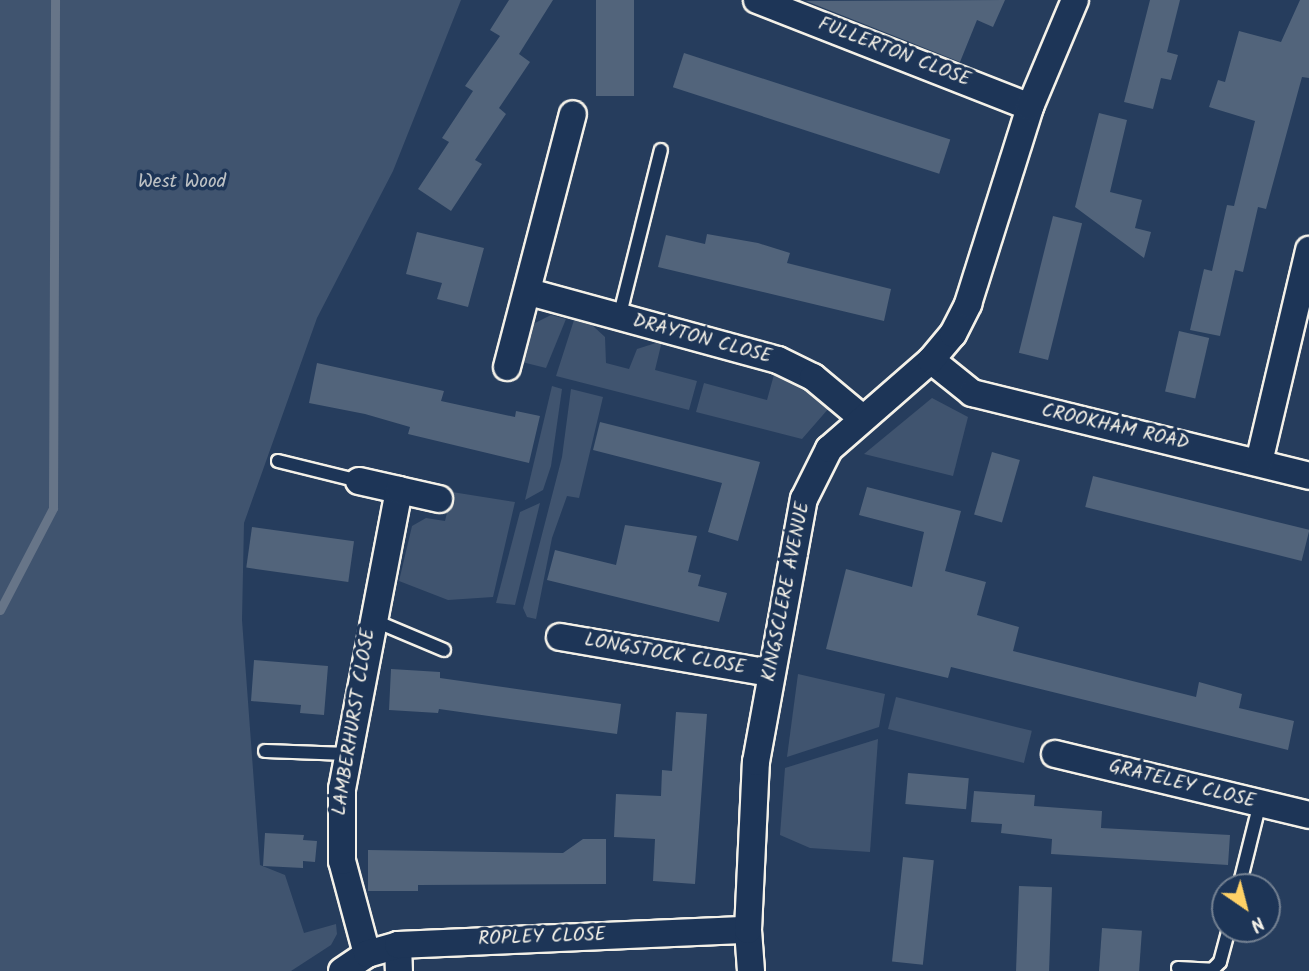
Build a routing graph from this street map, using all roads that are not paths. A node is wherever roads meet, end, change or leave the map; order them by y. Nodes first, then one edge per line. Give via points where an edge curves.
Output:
1 (757, 0) edge
2 (1074, 0) edge
3 (1030, 107) junction
4 (573, 114) dead end
5 (661, 150) dead end
6 (1309, 250) edge
7 (529, 292) junction
8 (619, 318) junction
9 (931, 360) junction
10 (508, 367) dead end
11 (861, 417) junction
12 (278, 461) dead end
13 (1259, 462) junction
14 (1309, 476) edge
15 (359, 481) joint
16 (399, 490) junction
17 (439, 499) dead end
18 (372, 619) junction
19 (559, 637) dead end
20 (443, 650) dead end
21 (770, 673) junction
22 (265, 751) dead end
23 (348, 754) junction
24 (1055, 754) dead end
25 (1260, 803) junction
26 (1309, 815) edge
27 (1242, 873) edge
28 (748, 930) junction
29 (1225, 943) edge
30 (367, 954) junction
31 (398, 958) edge
32 (1178, 968) dead end
33 (342, 971) edge
34 (751, 971) edge

1 - 3 street, FULLERTON CLOSE
2 - 3 street, KINGSCLERE AVENUE
3 - 9 street, KINGSCLERE AVENUE via 968,304 953,334
4 - 7 street
5 - 8 lane
6 - 13 street
7 - 8 street, DRAYTON CLOSE
7 - 10 street
8 - 11 street, DRAYTON CLOSE via 778,360 813,377
9 - 11 street, KINGSCLERE AVENUE
9 - 13 street, CROOKHAM ROAD via 972,393
11 - 21 street, KINGSCLERE AVENUE via 829,449 804,499
12 - 15 lane
13 - 14 street, CROOKHAM ROAD
15 - 16 street
16 - 17 street
16 - 18 street, LAMBERHURST CLOSE
18 - 20 lane
18 - 23 street, LAMBERHURST CLOSE
19 - 21 street, LONGSTOCK CLOSE
21 - 28 street, KINGSCLERE AVENUE via 756,762
22 - 23 lane
23 - 30 street, LAMBERHURST CLOSE via 339,823 342,861
24 - 25 street, GRATELEY CLOSE
25 - 26 street, GRATELEY CLOSE
25 - 27 lane
28 - 31 street, ROPLEY CLOSE
28 - 34 street, KINGSCLERE AVENUE
29 - 32 lane via 1220,962 1212,970
30 - 31 street, ROPLEY CLOSE
30 - 33 street, ROPLEY CLOSE

